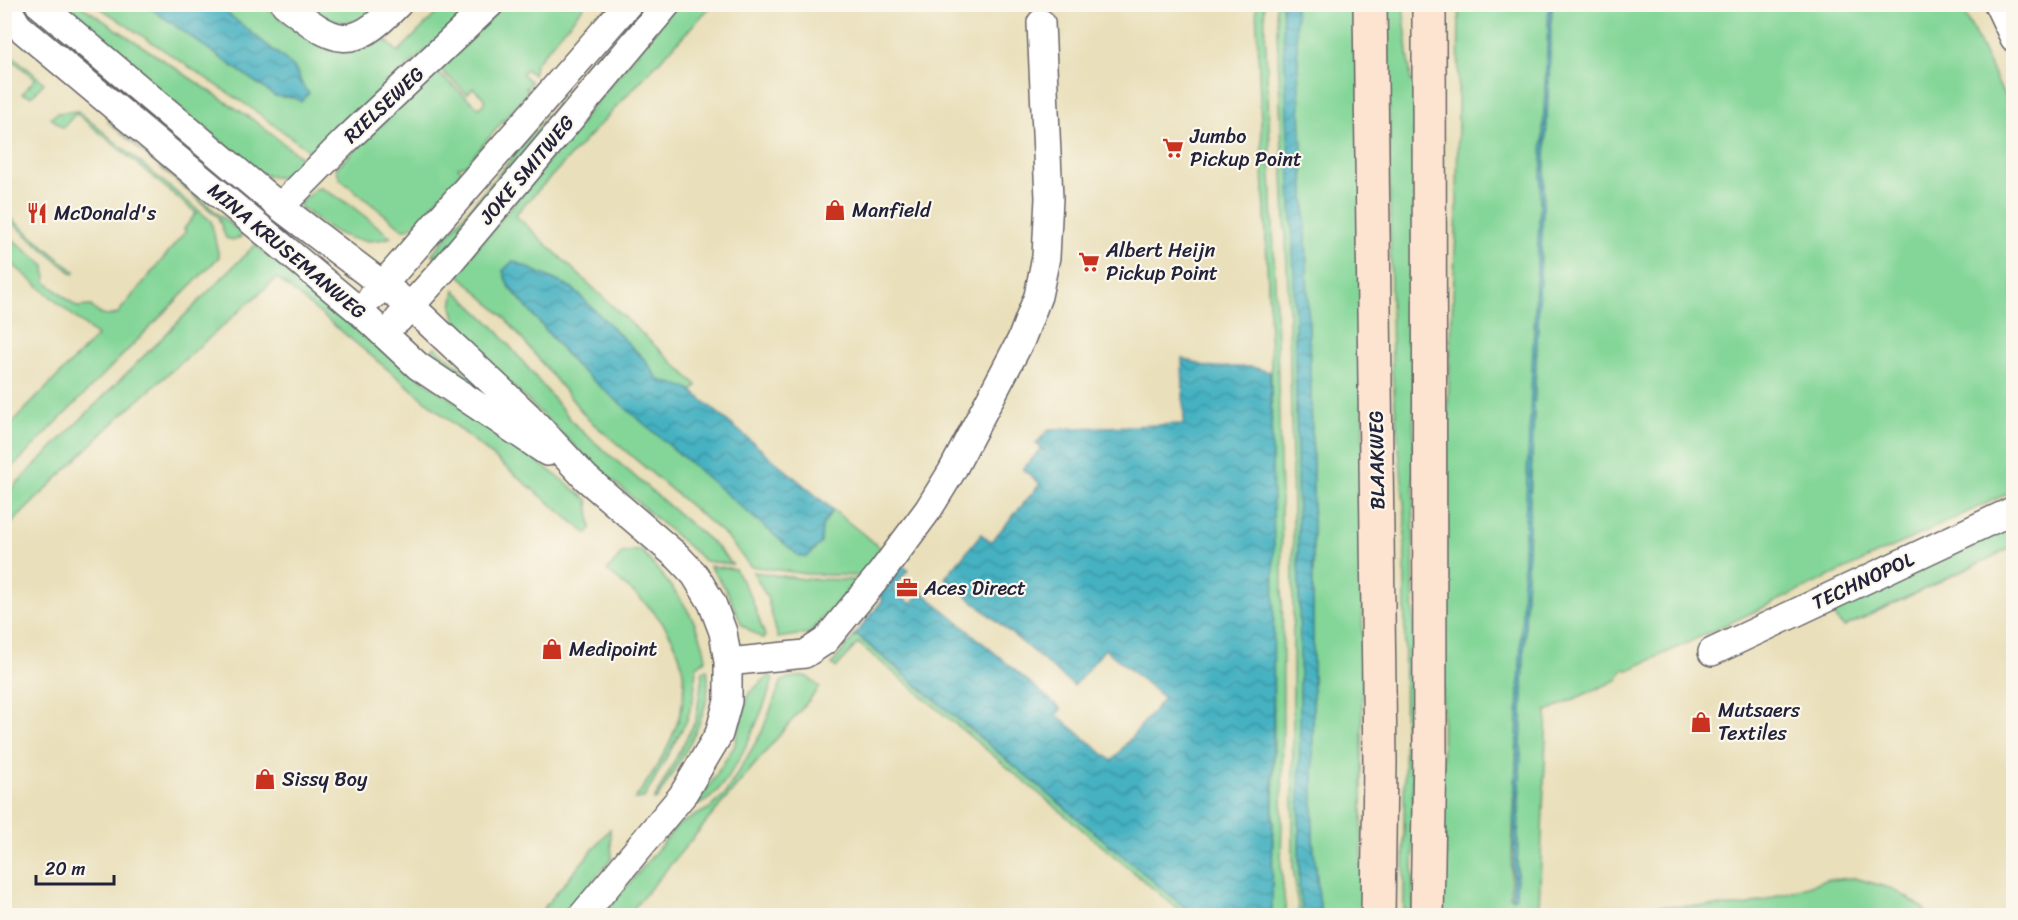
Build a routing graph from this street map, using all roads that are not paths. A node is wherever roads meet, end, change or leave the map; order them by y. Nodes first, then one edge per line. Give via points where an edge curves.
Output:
1 (5, 4) edge
2 (39, 4) edge
3 (285, 4) edge
4 (398, 4) edge
5 (490, 4) edge
6 (628, 4) edge
7 (667, 4) edge
8 (1370, 4) edge
9 (1429, 4) edge
10 (1998, 4) edge
11 (1041, 23) dead end
12 (2013, 38) edge
13 (280, 207) junction
14 (384, 283) junction
15 (412, 307) junction
16 (359, 311) junction
17 (384, 333) junction
18 (586, 478) junction
19 (2013, 510) edge
20 (1712, 652) dead end
21 (728, 662) junction
22 (582, 915) edge
23 (1378, 915) edge
24 (1427, 915) edge

1 - 16 street, MINA KRUSEMANWEG via 18,26
2 - 13 street, MINA KRUSEMANWEG
3 - 4 street via 322,32 337,38 365,34
5 - 13 street, RIELSEWEG
6 - 14 street, JOKE SMITWEG
7 - 15 street, JOKE SMITWEG
8 - 23 main road, BLAAKWEG via 1380,762
9 - 24 main road
10 - 12 street
11 - 21 street via 1049,198 1046,257 1038,296 1021,340 928,510 825,641 805,654
13 - 14 street, MINA KRUSEMANWEG
14 - 15 street, MINA KRUSEMANWEG
14 - 16 street, JOKE SMITWEG
15 - 17 street, JOKE SMITWEG
15 - 18 street, MINA KRUSEMANWEG via 527,415
16 - 17 street, MINA KRUSEMANWEG
17 - 18 street, MINA KRUSEMANWEG via 418,366
18 - 21 street, MINA KRUSEMANWEG via 695,575 723,632
19 - 20 street, TECHNOPOL
21 - 22 street, MINA KRUSEMANWEG via 728,701 719,734 681,796

